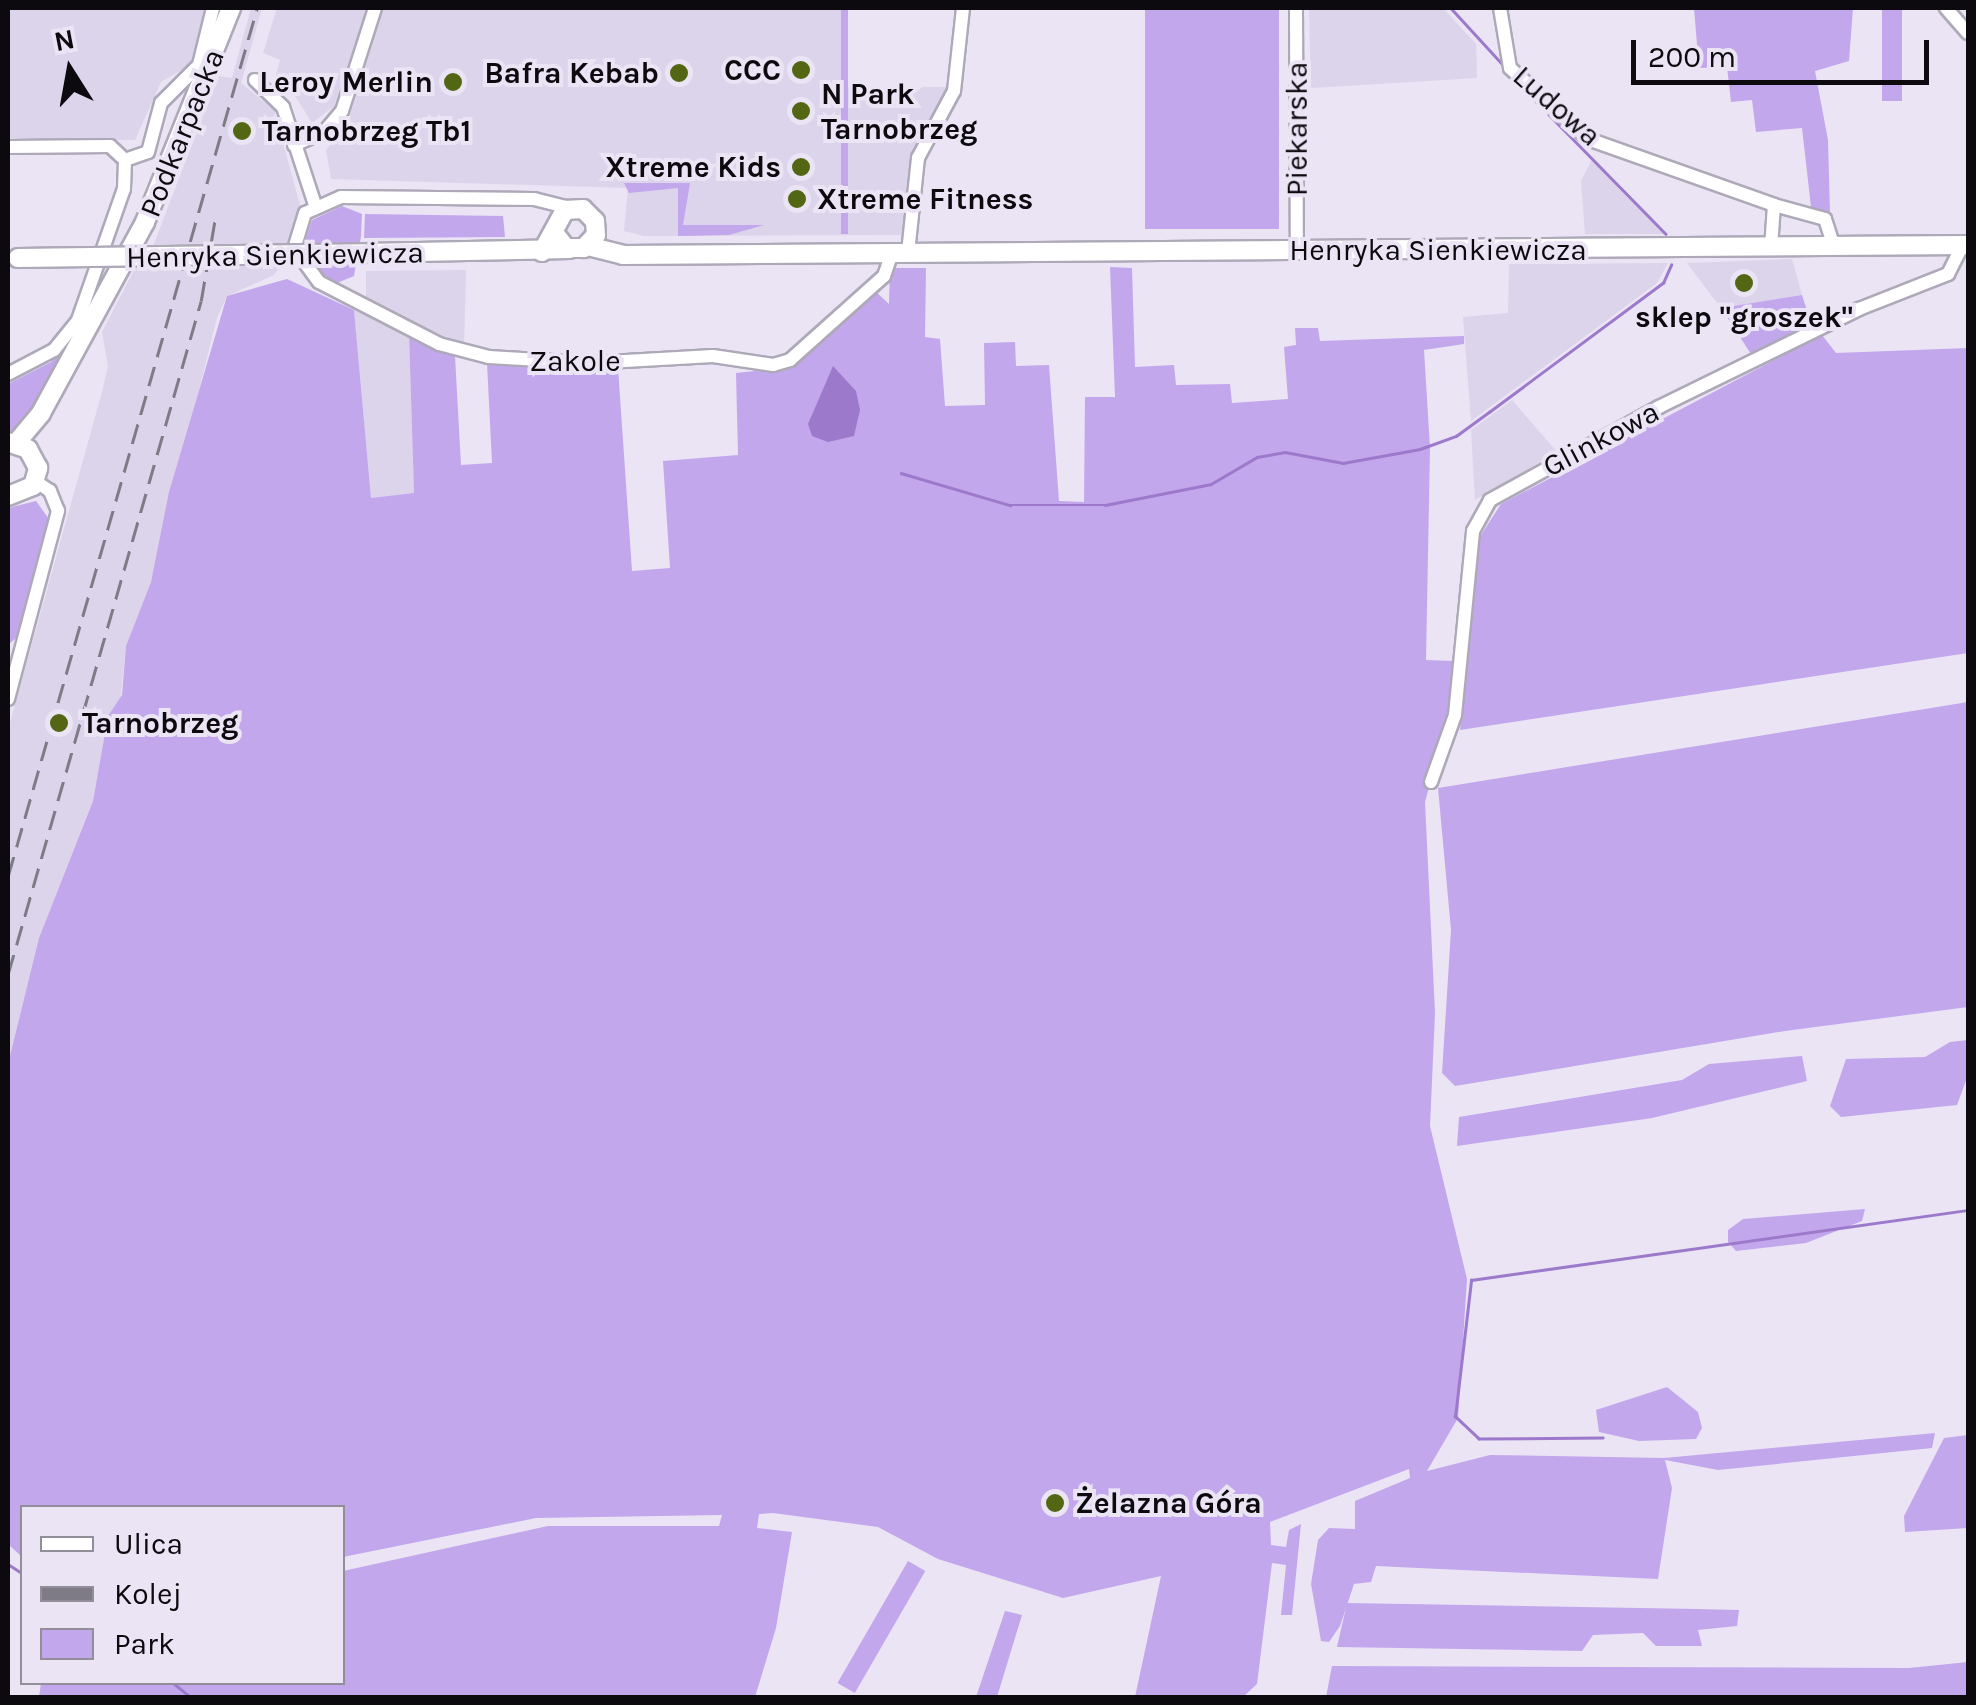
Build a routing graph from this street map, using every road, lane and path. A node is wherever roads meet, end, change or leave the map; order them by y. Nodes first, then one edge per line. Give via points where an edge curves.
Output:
1 (213, 8) edge
2 (231, 8) edge
3 (375, 8) edge
4 (963, 8) edge
5 (1296, 8) edge
6 (1500, 8) edge
7 (1946, 8) edge
8 (1968, 32) edge
9 (255, 80) dead end
10 (294, 145) junction
11 (8, 147) edge
12 (125, 160) junction
13 (315, 205) junction
14 (1774, 206) junction
15 (560, 221) junction
16 (596, 226) junction
17 (1966, 245) edge
18 (1834, 247) junction
19 (579, 248) junction
20 (1771, 248) junction
21 (1297, 251) junction
22 (542, 252) junction
23 (900, 253) junction
24 (642, 254) junction
25 (13, 258) edge
26 (8, 374) edge
27 (41, 413) junction
28 (12, 442) edge
29 (33, 454) junction
30 (35, 481) junction
31 (8, 496) edge
32 (8, 699) edge
33 (1431, 782) dead end

1 - 12 street via 199,65 161,104 148,152
2 - 27 main road, Podkarpacka via 146,222
3 - 10 street via 342,111 325,131
4 - 23 street via 954,91 918,158
5 - 21 street, Piekarska
6 - 14 street, Ludowa via 1510,68 1588,139
7 - 8 street
9 - 10 street via 278,99
10 - 13 street
11 - 12 street via 110,146
12 - 26 street via 124,189 78,320 54,350
13 - 15 street via 350,197 548,202
13 - 23 street, Zakole via 298,222 294,248 311,276 438,344 513,360 713,356 782,364 884,276
14 - 18 street, Ludowa via 1825,219
14 - 20 street
15 - 16 main road via 587,211
15 - 19 main road
15 - 22 main road
16 - 19 main road
16 - 24 main road
17 - 18 main road, Henryka Sienkiewicza
17 - 33 street, Glinkowa via 1948,274 1692,391 1490,500 1473,531 1455,715
18 - 20 main road, Henryka Sienkiewicza
19 - 22 main road, Henryka Sienkiewicza
19 - 24 main road, Henryka Sienkiewicza
20 - 21 main road, Henryka Sienkiewicza
21 - 23 main road, Henryka Sienkiewicza
22 - 25 main road, Henryka Sienkiewicza, bridge
23 - 24 main road, Henryka Sienkiewicza
27 - 28 main road, Podkarpacka
27 - 29 main road, Podkarpacka
28 - 29 main road
29 - 30 main road, Podkarpacka
30 - 31 main road
30 - 32 street via 50,491 58,511

